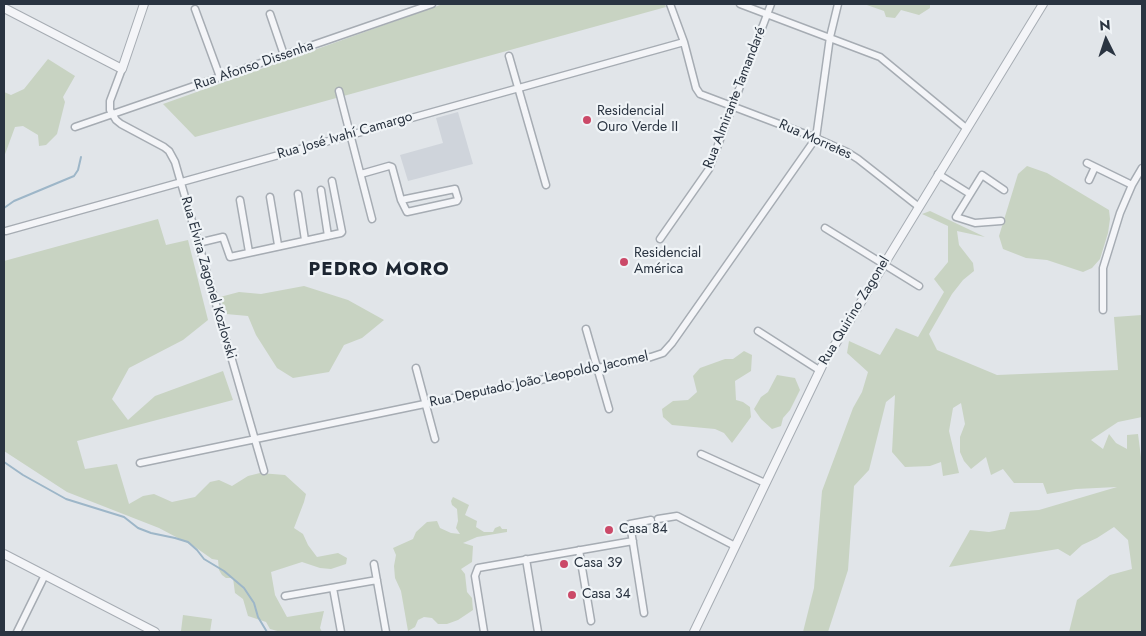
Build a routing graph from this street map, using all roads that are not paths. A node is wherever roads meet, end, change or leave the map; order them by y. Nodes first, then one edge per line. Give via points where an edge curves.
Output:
1 (144, 4) edge
2 (432, 4) edge
3 (670, 4) edge
4 (676, 4) edge
5 (740, 4) edge
6 (771, 4) edge
7 (838, 4) edge
8 (1043, 4) edge
9 (4, 8) edge
10 (195, 9) dead end
11 (673, 12) junction
12 (270, 14) dead end
13 (767, 14) junction
14 (830, 37) junction
15 (684, 42) junction
16 (284, 55) junction
17 (509, 56) dead end
18 (122, 69) junction
19 (220, 77) junction
20 (518, 88) junction
21 (339, 91) dead end
22 (733, 107) junction
23 (112, 114) junction
24 (75, 127) dead end
25 (966, 128) junction
26 (350, 135) junction
27 (816, 138) junction
28 (1087, 163) dead end
29 (1095, 167) junction
30 (1142, 168) edge
31 (360, 174) junction
32 (938, 174) junction
33 (1089, 180) dead end
34 (332, 181) dead end
35 (181, 182) junction
36 (546, 185) dead end
37 (1132, 185) junction
38 (321, 190) dead end
39 (1004, 190) dead end
40 (298, 194) dead end
41 (970, 194) junction
42 (270, 198) dead end
43 (240, 200) dead end
44 (402, 200) junction
45 (919, 207) junction
46 (372, 219) dead end
47 (1000, 221) dead end
48 (825, 228) dead end
49 (6, 231) dead end
50 (328, 236) junction
51 (660, 239) dead end
52 (305, 240) junction
53 (198, 243) junction
54 (278, 245) junction
55 (249, 252) junction
56 (883, 264) junction
57 (919, 286) dead end
58 (1103, 310) dead end
59 (586, 329) dead end
60 (758, 331) dead end
61 (416, 368) dead end
62 (597, 368) junction
63 (819, 370) junction
64 (426, 404) junction
65 (609, 409) dead end
66 (255, 439) junction
67 (435, 439) dead end
68 (701, 454) dead end
69 (140, 463) dead end
70 (264, 471) dead end
71 (765, 483) junction
72 (633, 541) junction
73 (735, 546) junction
74 (579, 550) junction
75 (4, 554) edge
76 (526, 559) junction
77 (374, 564) dead end
78 (45, 575) junction
79 (377, 580) junction
80 (333, 588) junction
81 (285, 596) dead end
82 (644, 613) dead end
83 (591, 621) dead end
84 (17, 632) edge
85 (156, 632) edge
86 (340, 632) edge
87 (386, 632) edge
88 (484, 632) edge
89 (538, 632) edge
90 (694, 632) edge

1 - 18 street
2 - 16 street, Rua Afonso Dissenha
3 - 11 street
4 - 11 street
5 - 13 street
6 - 13 street, Rua Almirante Tamandaré
7 - 14 street, Rua Deputado João Leopoldo Jacomel
8 - 25 street, Rua Quirino Zagonel
9 - 18 street
10 - 19 street
11 - 15 street
12 - 16 street
13 - 14 street
13 - 22 street, Rua Almirante Tamandaré
14 - 25 street via 888,62
14 - 27 street, Rua Deputado João Leopoldo Jacomel
15 - 20 street, Rua José Ivahí Camargo
15 - 22 street, Rua Morretes via 700,94
16 - 19 street, Rua Afonso Dissenha
17 - 20 street
18 - 23 street via 110,102
19 - 23 street, Rua Afonso Dissenha
20 - 26 street, Rua José Ivahí Camargo
20 - 36 street
21 - 26 street
22 - 27 street, Rua Morretes
22 - 51 street, Rua Almirante Tamandaré via 708,169
23 - 24 street, Rua Afonso Dissenha
23 - 35 street, Rua Elvira Zagonel Kozlovski via 121,124 169,151
25 - 32 street, Rua Quirino Zagonel
26 - 31 street
26 - 35 street, Rua José Ivahí Camargo
27 - 45 street, Rua Morretes via 853,156
27 - 62 street, Rua Deputado João Leopoldo Jacomel via 668,349 651,357
28 - 29 street
29 - 33 street
29 - 37 street
30 - 37 street
31 - 44 street via 391,166
31 - 46 street
32 - 41 street
32 - 45 street, Rua Quirino Zagonel
34 - 50 street via 342,232
35 - 49 street, Rua José Ivahí Camargo
35 - 53 street, Rua Elvira Zagonel Kozlovski
37 - 58 street via 1103,268
38 - 50 street
39 - 41 street via 982,175
40 - 52 street
41 - 47 street via 956,217 976,223
42 - 54 street
43 - 55 street
44 - 44 street via 455,188 458,199 407,212
45 - 56 street, Rua Quirino Zagonel
48 - 56 street
50 - 52 street
52 - 54 street
53 - 55 street via 222,237 229,257
53 - 66 street, Rua Elvira Zagonel Kozlovski
54 - 55 street
56 - 57 street
56 - 63 street, Rua Quirino Zagonel
59 - 62 street
60 - 63 street
61 - 64 street
62 - 64 street, Rua Deputado João Leopoldo Jacomel
62 - 65 street
63 - 71 street, Rua Quirino Zagonel
64 - 66 street, Rua Deputado João Leopoldo Jacomel
64 - 67 street
66 - 69 street, Rua Deputado João Leopoldo Jacomel
66 - 70 street, Rua Elvira Zagonel Kozlovski
68 - 71 street
71 - 73 street, Rua Quirino Zagonel
72 - 73 street via 630,524 677,516
72 - 74 street
72 - 82 street
73 - 90 street, Rua Quirino Zagonel
74 - 76 street
74 - 83 street
75 - 78 street
76 - 88 street via 476,570
76 - 89 street
77 - 79 street
78 - 84 street
78 - 85 street
79 - 80 street
79 - 87 street
80 - 81 street
80 - 86 street

